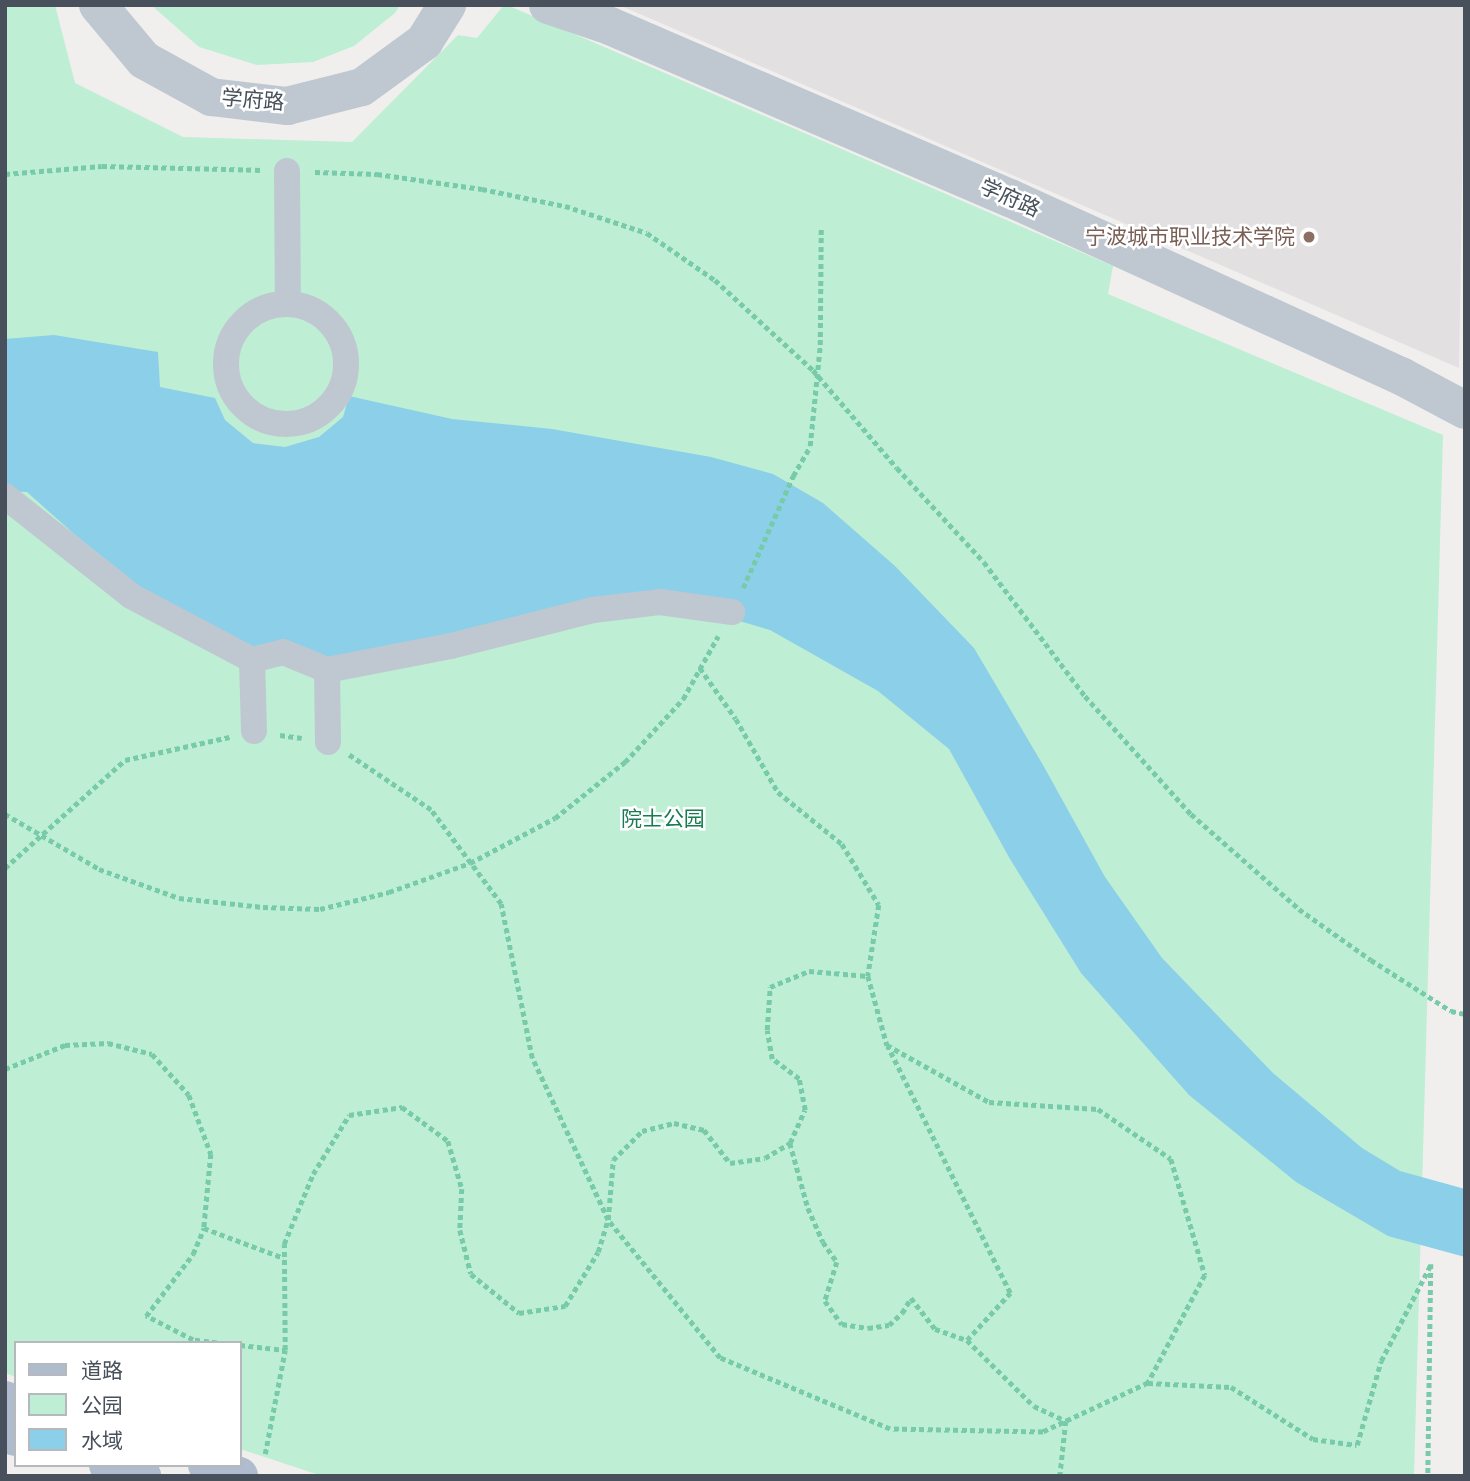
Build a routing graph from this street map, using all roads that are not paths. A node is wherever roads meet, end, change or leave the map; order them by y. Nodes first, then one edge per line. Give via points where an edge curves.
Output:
1 (98, 5) edge
2 (447, 5) edge
3 (548, 5) edge
4 (287, 171) road end
5 (288, 304) junction
6 (1465, 410) edge
7 (5, 496) edge
8 (736, 604) road end
9 (253, 660) junction
10 (327, 670) junction
11 (254, 731) road end
12 (328, 742) road end
13 (114, 1467) edge
14 (229, 1467) edge
15 (251, 1469) edge
16 (142, 1476) edge

1 - 2 street, 学府路 via 144,60 211,97 287,106 362,87 424,42
3 - 6 street, 学府路 via 610,26 1010,198 1401,376
4 - 5 street
5 - 5 street via 250,316 236,332 226,371 244,408 281,424 318,416 342,387 346,368 336,331 307,307
7 - 9 street via 131,596
8 - 10 street via 660,602 593,610 451,646
9 - 10 street via 283,652
9 - 11 street
10 - 12 street
13 - 16 main road
14 - 15 main road

